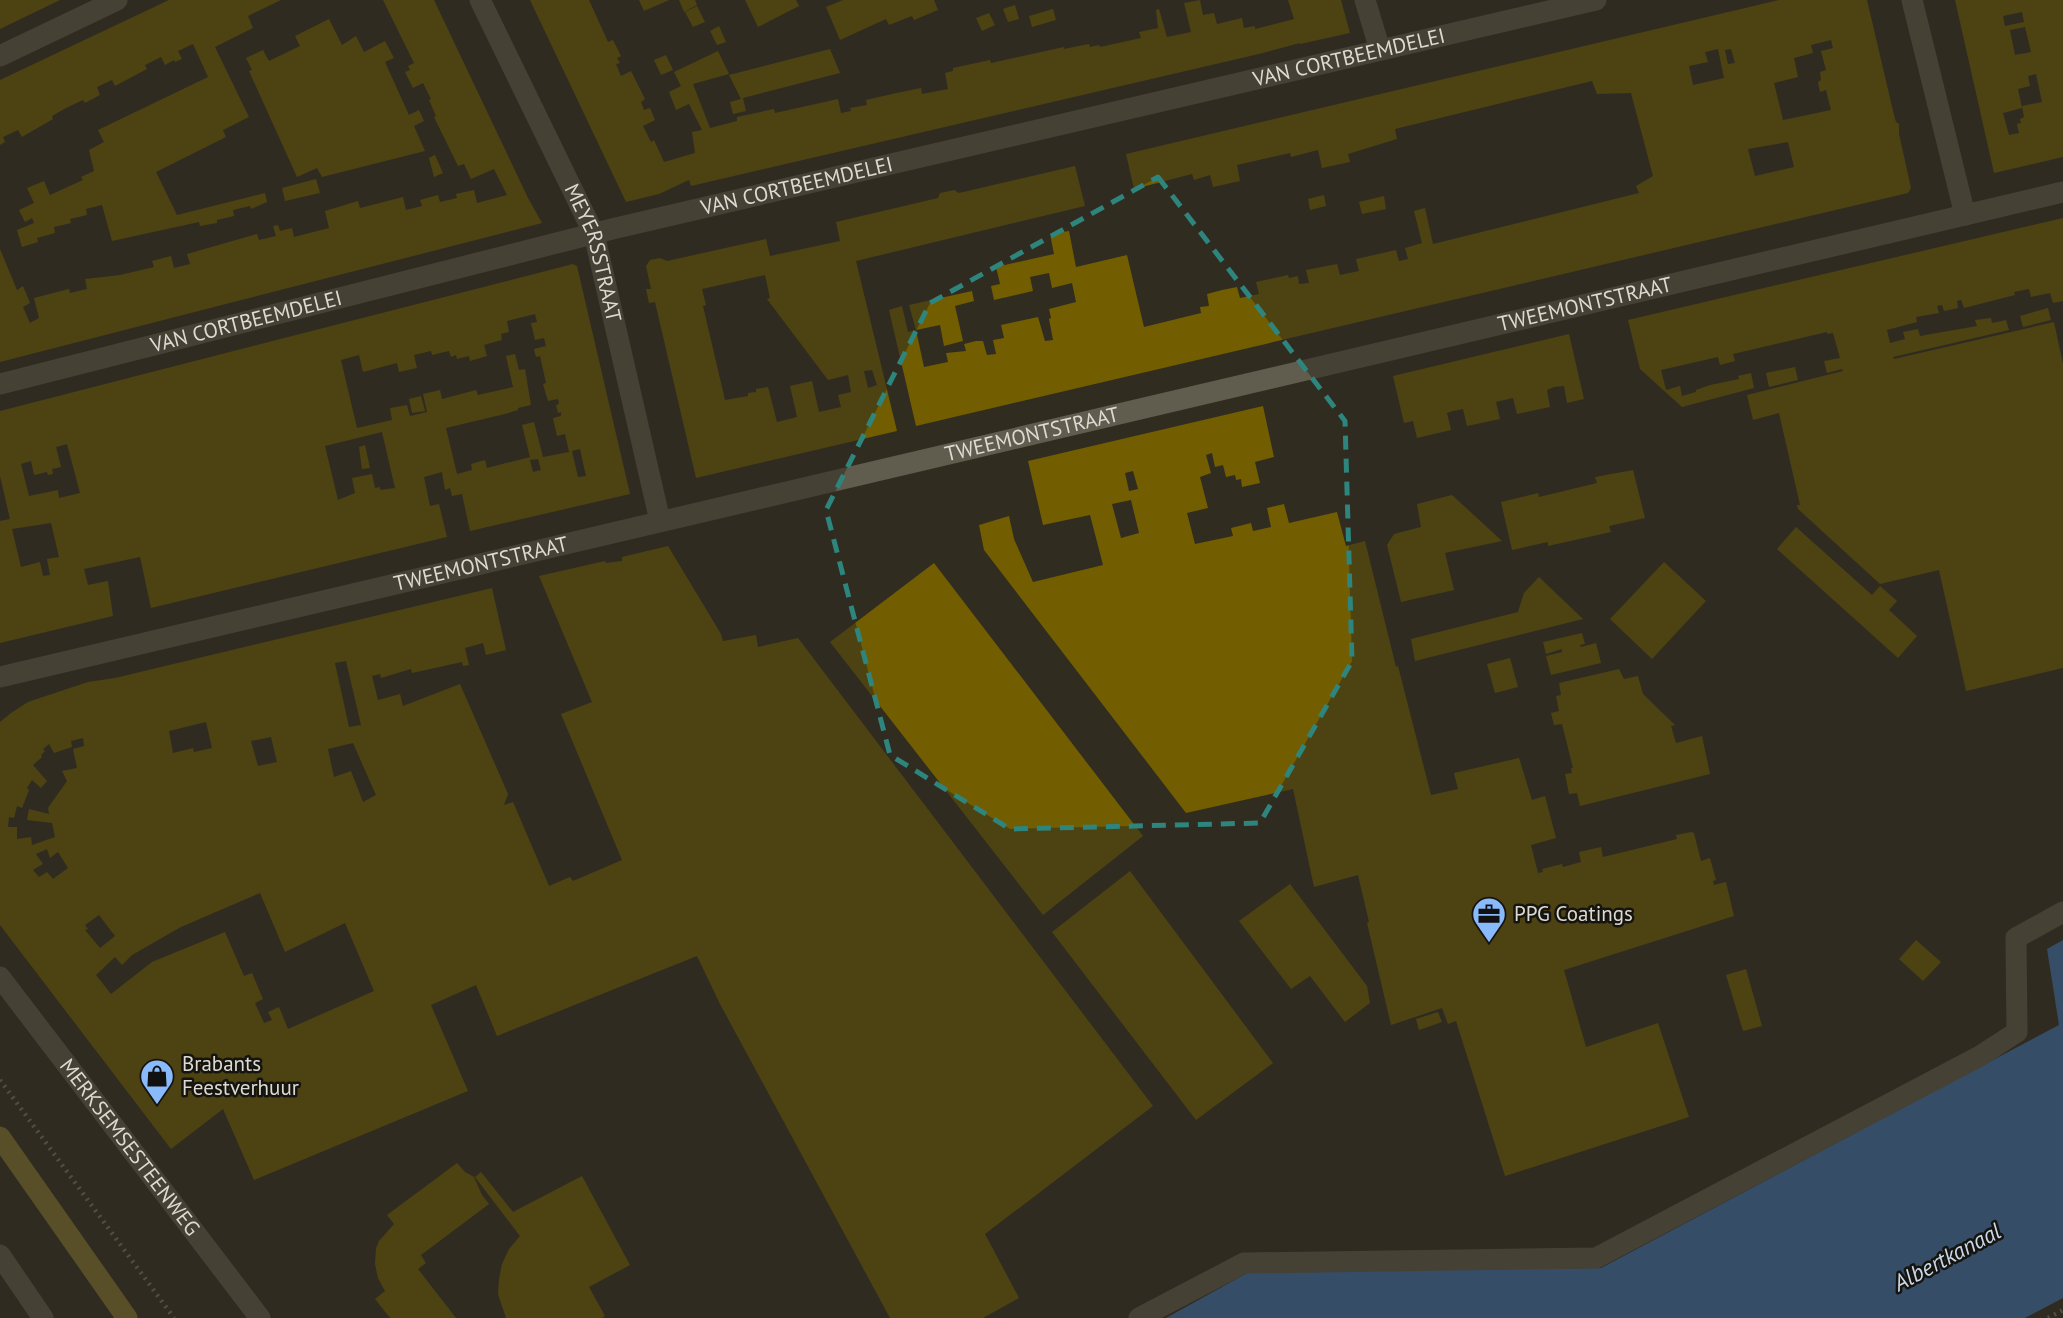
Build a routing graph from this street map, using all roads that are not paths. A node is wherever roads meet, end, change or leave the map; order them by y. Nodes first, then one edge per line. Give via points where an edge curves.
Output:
1 (117, 0) edge
2 (481, 0) edge
3 (1365, 0) edge
4 (1596, 0) edge
5 (1912, 0) edge
6 (1380, 50) junction
7 (0, 56) edge
8 (2063, 192) edge
9 (1965, 215) junction
10 (594, 233) junction
11 (0, 384) edge
12 (660, 521) junction
13 (0, 677) edge
14 (2063, 912) edge
15 (0, 977) edge
16 (0, 1137) edge
17 (0, 1255) edge
18 (43, 1318) edge
19 (127, 1318) edge
20 (260, 1318) edge
21 (1139, 1318) edge

1 - 7 street
2 - 10 street, MEYERSSTRAAT
3 - 6 street
4 - 6 street, VAN CORTBEEMDELEI
5 - 9 street
6 - 10 street, VAN CORTBEEMDELEI
8 - 9 street, TWEEMONTSTRAAT
9 - 12 street, TWEEMONTSTRAAT
10 - 11 street, VAN CORTBEEMDELEI
10 - 12 street, MEYERSSTRAAT
12 - 13 street, TWEEMONTSTRAAT
14 - 21 street via 2016,938 2017,1032 1980,1056 1596,1258 1244,1262
15 - 20 street, MERKSEMSESTEENWEG
16 - 19 main road
17 - 18 street

